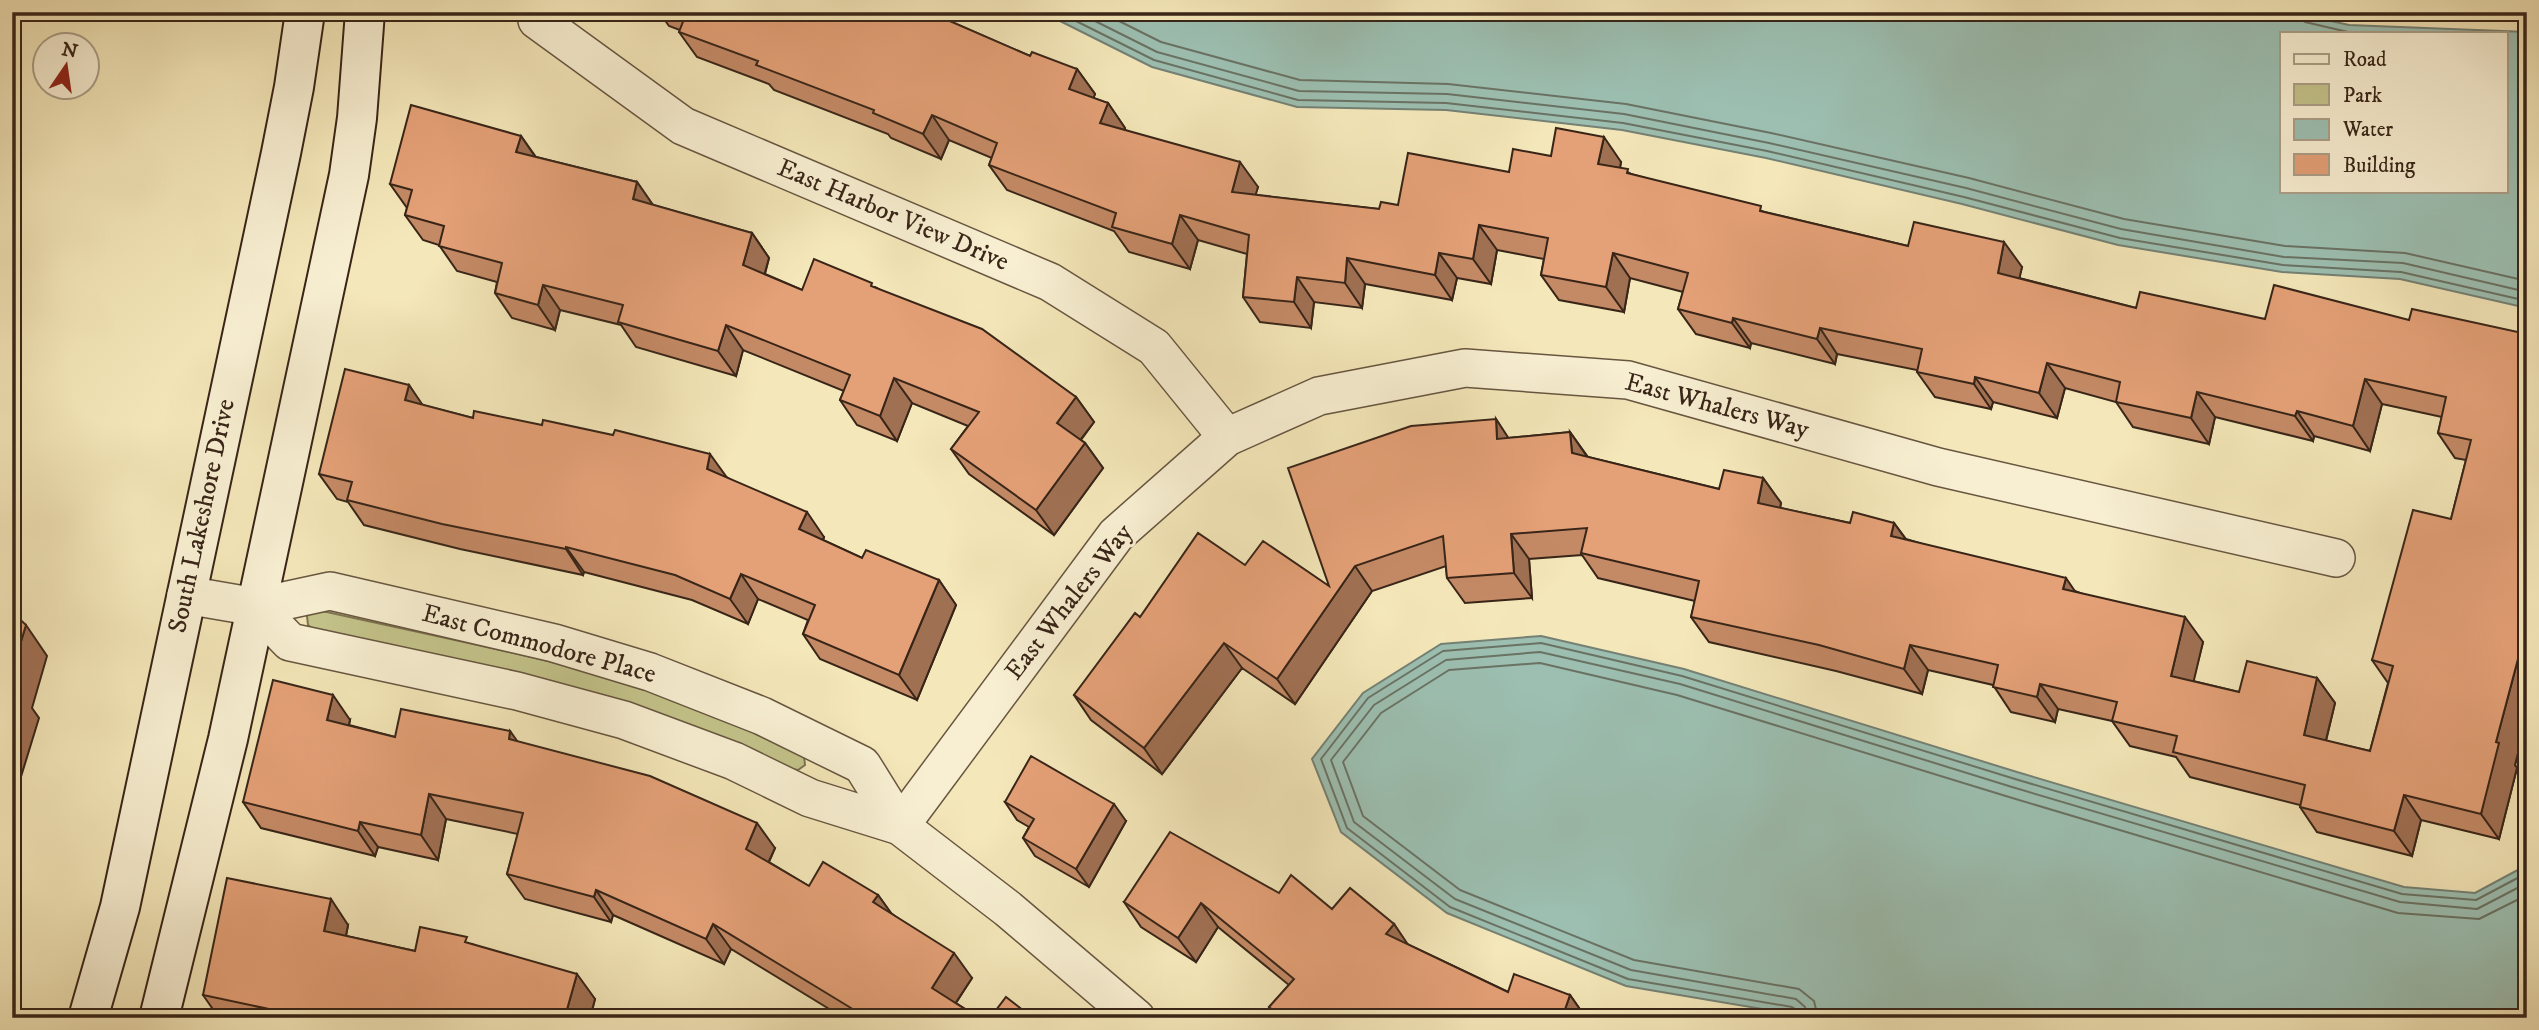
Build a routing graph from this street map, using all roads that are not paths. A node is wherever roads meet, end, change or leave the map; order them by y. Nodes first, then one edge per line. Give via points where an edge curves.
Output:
1 (305, 12) edge
2 (365, 12) edge
3 (537, 20) dead end
4 (1227, 436) junction
5 (2336, 558) dead end
6 (186, 595) junction
7 (256, 607) junction
8 (900, 826) junction
9 (88, 1018) edge
10 (159, 1018) edge
11 (1136, 1018) edge

1 - 6 street, South Lakeshore Drive via 281,153
2 - 7 street via 349,175
3 - 4 street, East Harbor View Drive via 683,126 1050,282 1154,347
4 - 5 street, East Whalers Way via 1319,396 1465,368 1628,380 1938,467
4 - 8 street, East Whalers Way via 1116,534
6 - 7 street, East Commodore Place
6 - 9 street, South Lakeshore Drive via 120,907
7 - 8 street, East Commodore Place via 290,642 517,691 624,720 734,761 810,799
7 - 8 street, East Commodore Place via 330,591 554,642 650,672 762,716 862,765
7 - 10 street
8 - 11 street, East Commodore Place via 1008,909

